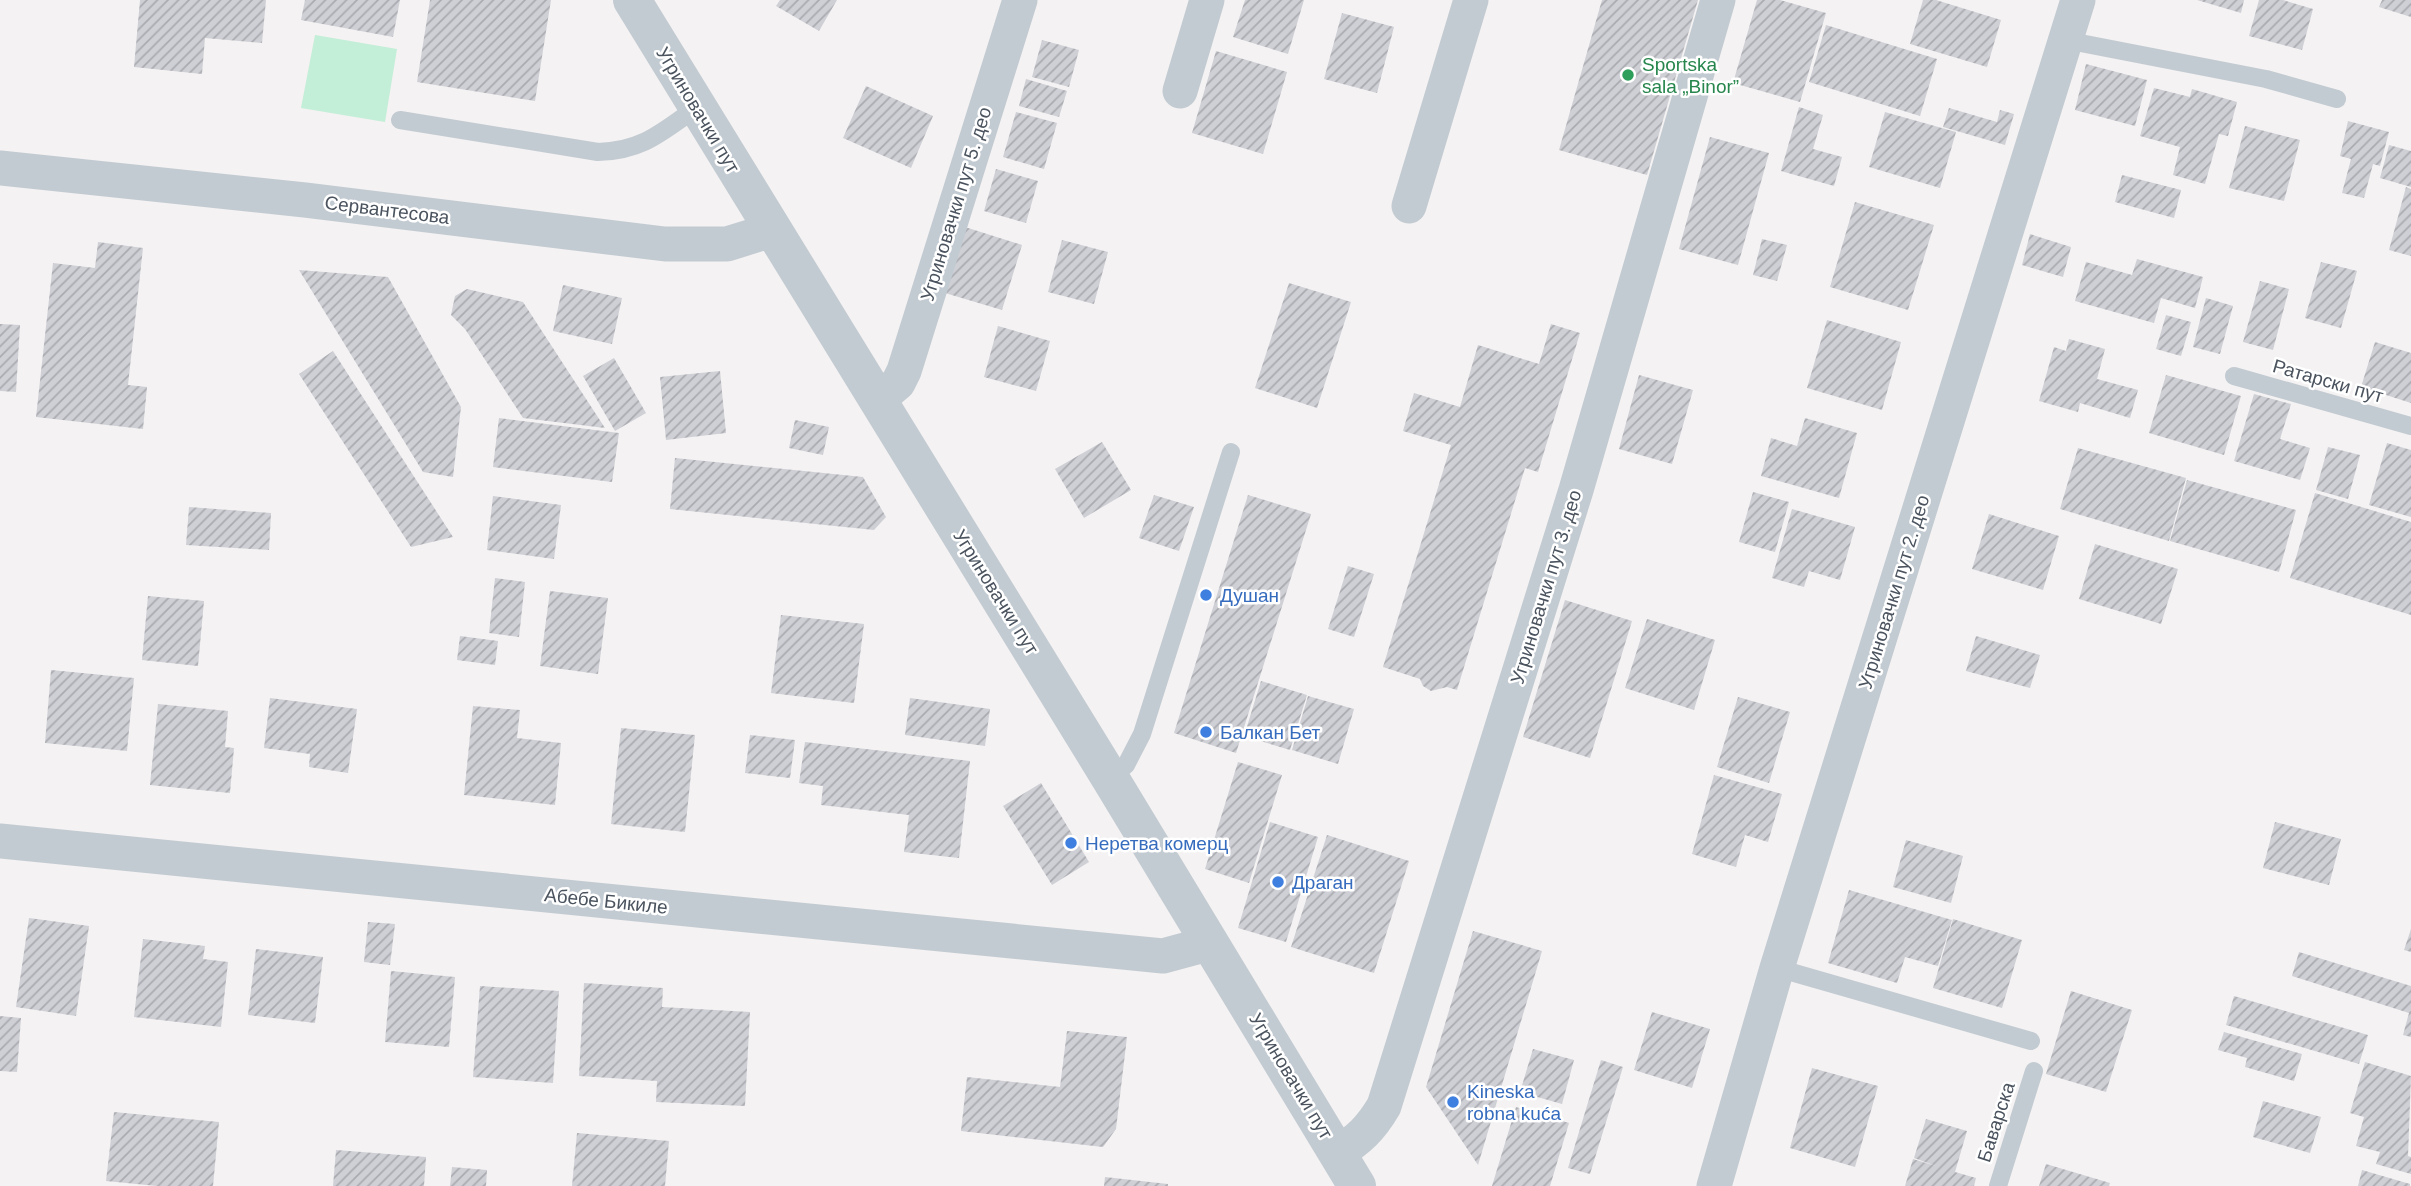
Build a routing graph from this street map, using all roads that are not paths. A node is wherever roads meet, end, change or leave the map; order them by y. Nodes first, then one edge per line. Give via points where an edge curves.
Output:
1 (632, 0) edge
2 (1020, 0) edge
3 (1208, 0) edge
4 (1471, 0) edge
5 (1718, 0) edge
6 (2078, 0) edge
7 (2065, 40) junction
8 (1180, 91) dead end
9 (2337, 99) dead end
10 (696, 108) junction
11 (400, 120) dead end
12 (0, 169) edge
13 (1409, 206) dead end
14 (772, 230) junction
15 (2234, 376) dead end
16 (878, 400) junction
17 (2411, 426) edge
18 (1231, 452) dead end
19 (1110, 778) junction
20 (0, 841) edge
21 (1211, 943) junction
22 (1777, 968) junction
23 (2031, 1041) dead end
24 (2035, 1071) dead end
25 (1337, 1153) junction
26 (1356, 1186) edge
27 (1714, 1186) edge
28 (1998, 1186) edge

1 - 10 street, Угриновачки пут
2 - 16 street, Угриновачки пут 5. део via 904,371 891,391
3 - 8 street
4 - 13 street
5 - 25 street, Угриновачки пут 3. део via 1576,491 1384,1106 1359,1140
6 - 7 street, Угриновачки пут 2. део
7 - 9 lane via 2266,79
7 - 22 street, Угриновачки пут 2. део
10 - 11 lane via 644,144 623,152 598,152
10 - 14 street, Угриновачки пут
12 - 14 street, Сервантесова via 319,201 665,244 727,244
14 - 16 street, Угриновачки пут
15 - 17 lane, Ратарски пут
16 - 19 street, Угриновачки пут
18 - 19 lane via 1142,734 1126,765
19 - 21 street, Угриновачки пут
20 - 21 street, Абебе Бикиле via 1163,956
21 - 25 street, Угриновачки пут
22 - 23 lane
22 - 27 street, Угриновачки пут 2. део
24 - 28 lane, Баварска
25 - 26 street, Угриновачки пут

